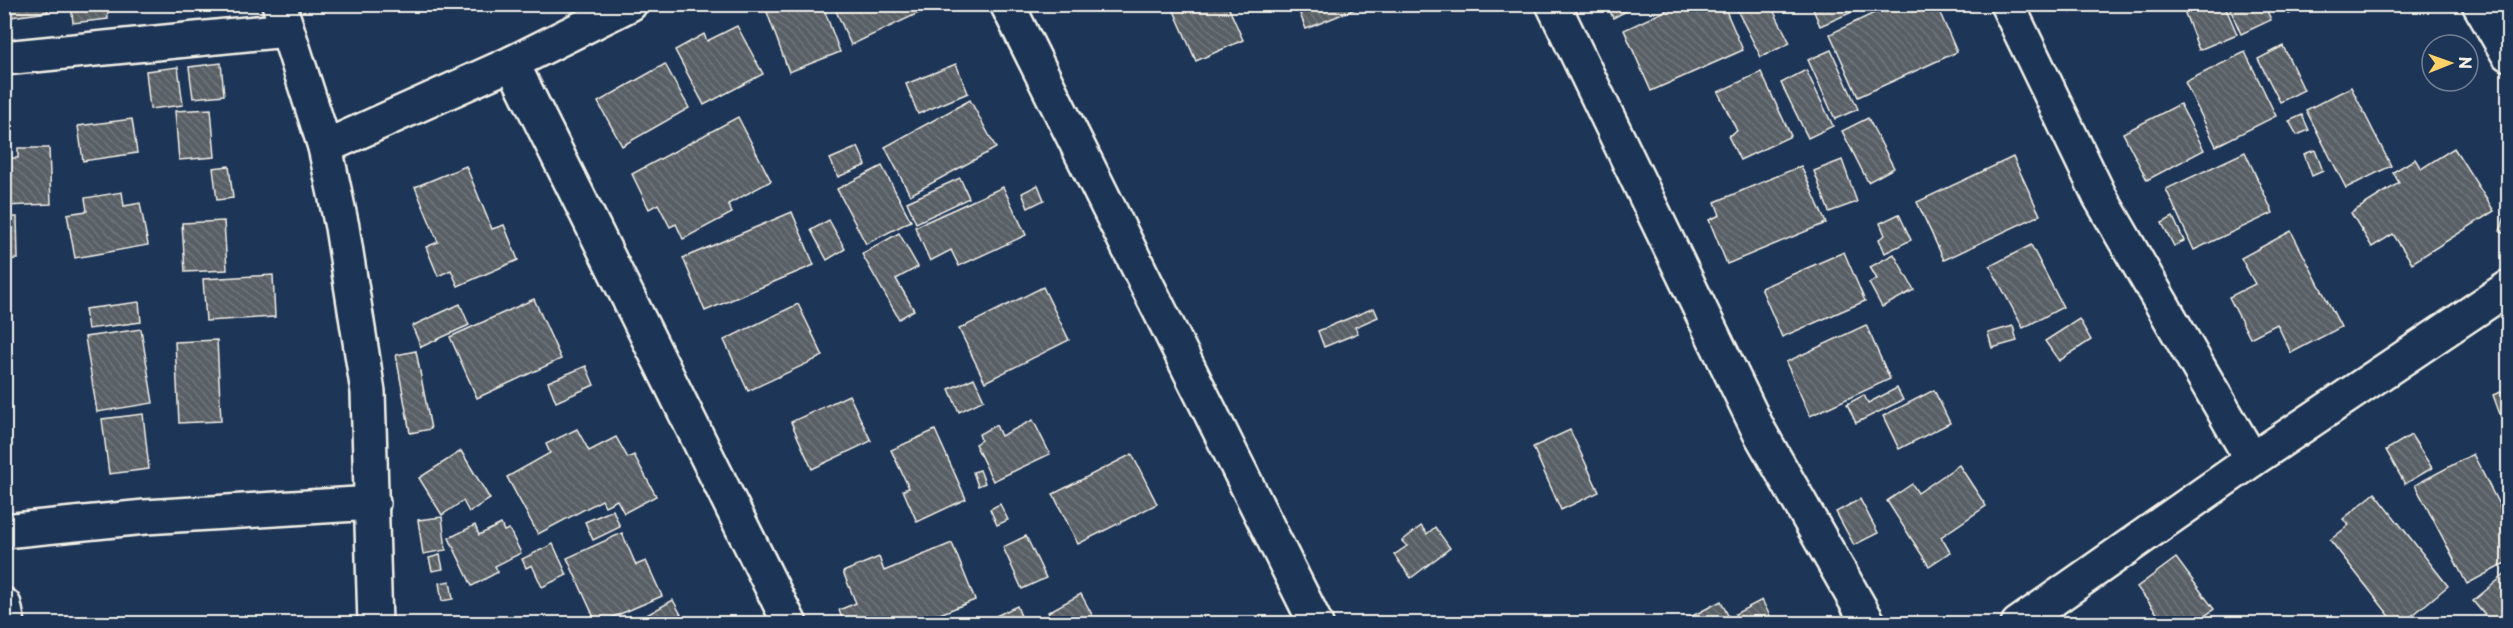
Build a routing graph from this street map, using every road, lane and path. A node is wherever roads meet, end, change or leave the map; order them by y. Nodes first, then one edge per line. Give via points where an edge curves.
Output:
1 (630, 4) edge
2 (1007, 4) edge
3 (1553, 4) edge
4 (2007, 4) edge
5 (2479, 4) edge
6 (283, 17) edge
7 (2508, 54) edge
8 (4, 58) edge
9 (512, 63) junction
10 (325, 147) junction
11 (2508, 288) edge
12 (2252, 460) junction
13 (373, 503) junction
14 (4, 531) edge
15 (4, 605) edge
16 (8, 624) edge
17 (375, 624) edge
18 (790, 624) edge
19 (1316, 624) edge
20 (1869, 624) edge
21 (2018, 624) edge

1 - 9 street
2 - 19 street
3 - 20 street via 1759,431
4 - 12 street via 2100,197
5 - 7 street
6 - 8 street
6 - 10 street
9 - 10 street
9 - 18 street
10 - 13 street via 368,392
11 - 12 street
12 - 21 street
13 - 14 street via 145,517
13 - 17 street
15 - 16 street

